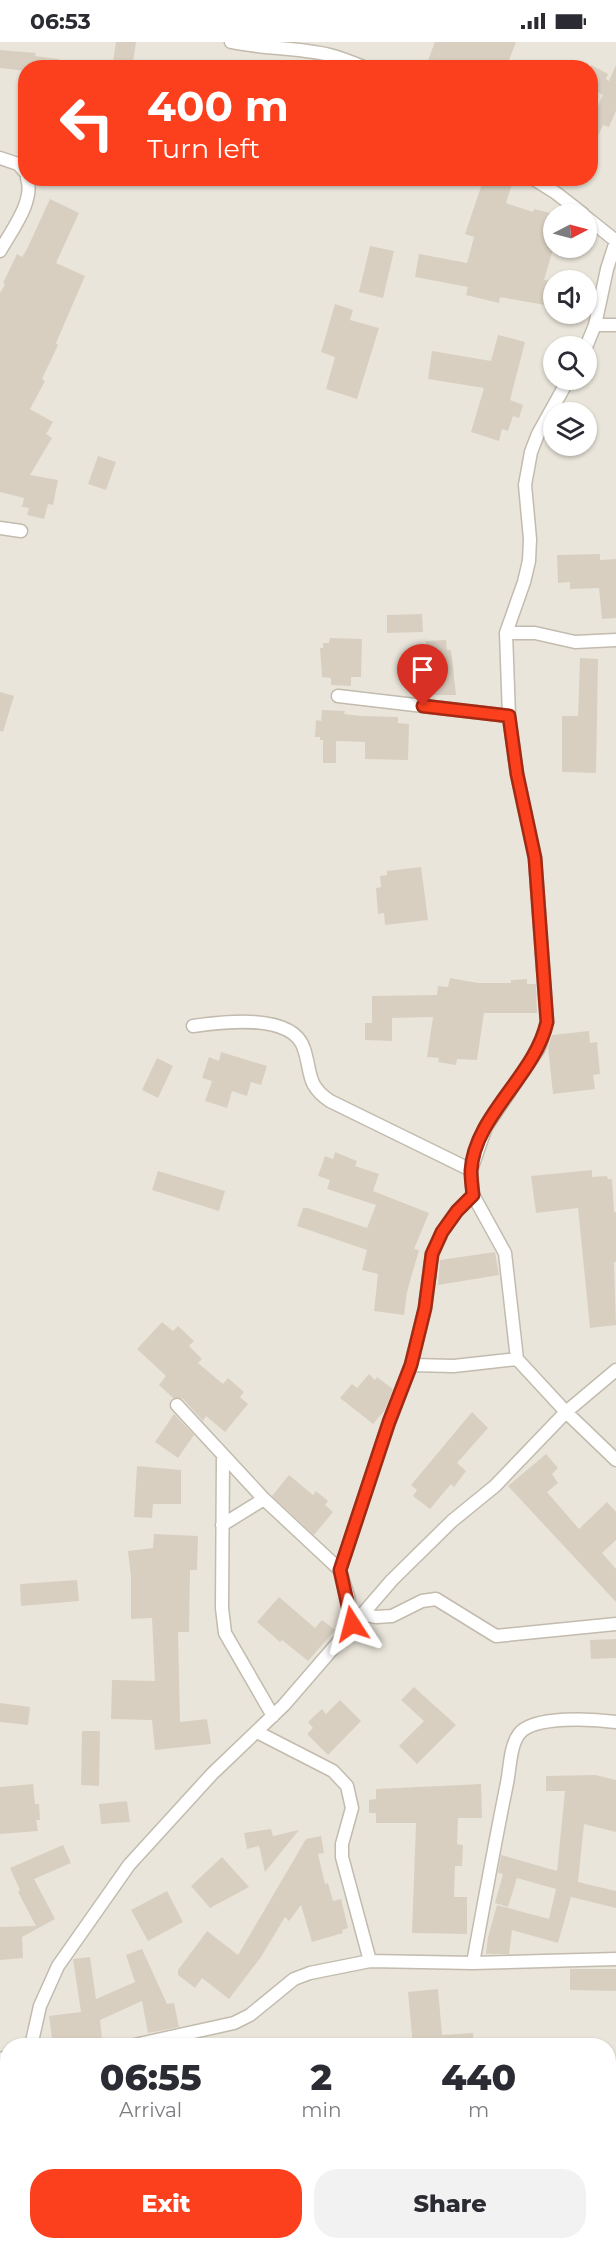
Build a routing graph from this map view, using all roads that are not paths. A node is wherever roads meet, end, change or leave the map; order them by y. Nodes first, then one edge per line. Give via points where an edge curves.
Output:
1 (231, 42) edge
2 (344, 60) edge
3 (0, 158) edge
4 (18, 164) edge
5 (30, 186) edge
6 (544, 186) edge
7 (570, 204) edge
8 (597, 226) edge
9 (616, 241) edge
10 (0, 251) edge
11 (595, 325) junction
12 (616, 325) edge
13 (590, 336) edge
14 (562, 390) edge
15 (0, 528) edge
16 (21, 531) dead end
17 (506, 633) junction
18 (616, 640) edge
19 (338, 696) dead end
20 (509, 716) junction
21 (193, 1026) dead end
22 (471, 1170) junction
23 (473, 1195) junction
24 (517, 1359) junction
25 (411, 1365) junction
26 (616, 1370) edge
27 (177, 1405) dead end
28 (567, 1412) junction
29 (223, 1456) junction
30 (616, 1460) edge
31 (264, 1499) junction
32 (222, 1525) junction
33 (340, 1570) junction
34 (361, 1614) junction
35 (352, 1624) junction
36 (616, 1624) edge
37 (273, 1716) junction
38 (616, 1722) edge
39 (256, 1732) junction
40 (616, 1959) edge
41 (370, 1961) junction
42 (473, 1963) junction
43 (34, 2038) edge
44 (166, 2038) edge
45 (616, 2202) edge
46 (616, 2210) edge

1 - 2 street
3 - 4 street
5 - 10 street via 28,201
6 - 7 street
8 - 9 street
9 - 11 street
11 - 12 street
11 - 13 street
14 - 17 street via 531,452 525,485 529,561
15 - 16 street
17 - 18 street via 535,633 575,642
17 - 20 street
19 - 20 street
20 - 22 street via 535,858 547,1022 539,1048 486,1127
21 - 22 street via 251,1021 287,1031 298,1037 304,1048 313,1085 320,1094
22 - 23 street
23 - 24 street via 505,1253
23 - 25 street via 442,1232 432,1254 425,1308
24 - 25 street via 454,1366
24 - 28 street
25 - 33 street
26 - 28 street
27 - 29 street
28 - 30 street
28 - 34 street
29 - 31 street
29 - 32 street
31 - 32 street
31 - 33 street
32 - 37 street via 225,1633
33 - 35 street
34 - 35 street
34 - 36 street via 392,1616 422,1600 436,1599 496,1636
35 - 37 street
37 - 39 street
38 - 42 street via 558,1721 530,1726 519,1733
39 - 41 street via 333,1771 347,1786 352,1808 342,1857
39 - 43 street via 129,1865 80,1932 58,1966 40,2006
40 - 42 street
41 - 42 street
41 - 44 street via 294,1979 234,2023
45 - 46 street

